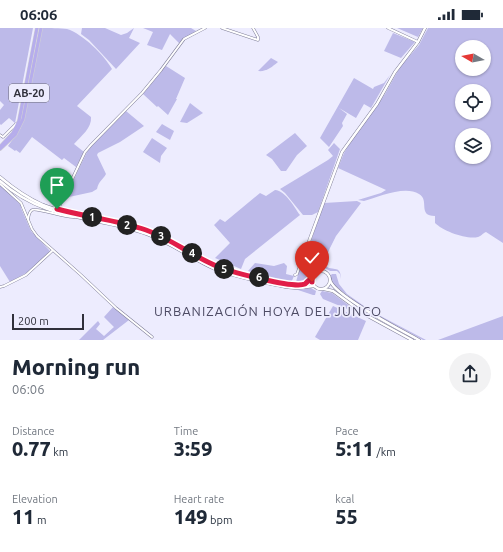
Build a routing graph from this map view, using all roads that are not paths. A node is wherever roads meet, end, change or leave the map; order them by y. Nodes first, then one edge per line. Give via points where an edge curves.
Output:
1 (37, 28) edge
2 (41, 28) edge
3 (205, 28) edge
4 (222, 28) edge
5 (253, 28) edge
6 (388, 28) edge
7 (425, 28) edge
8 (418, 42) junction
9 (16, 124) dead end
10 (0, 135) edge
11 (0, 148) edge
12 (0, 177) edge
13 (0, 183) edge
14 (59, 207) dead end
15 (76, 217) junction
16 (29, 224) junction
17 (308, 242) junction
18 (52, 251) junction
19 (309, 253) junction
20 (304, 255) junction
21 (315, 265) junction
22 (322, 270) junction
23 (295, 275) dead end
24 (312, 276) junction
25 (330, 280) junction
26 (314, 286) junction
27 (0, 287) edge
28 (324, 289) junction
29 (152, 337) dead end
30 (412, 340) edge
31 (419, 340) edge

1 - 11 main road, AB-20 via 19,121
2 - 11 main road, AB-20 via 23,119 15,135
3 - 14 street via 184,39 142,93 91,145
4 - 5 street via 258,40
6 - 8 street
7 - 8 main road
8 - 17 main road via 342,152
9 - 10 street via 3,137
12 - 24 main road via 24,195 43,204 148,231 167,238 219,267 292,285 305,284
13 - 15 main road via 34,204
13 - 16 street via 21,203
15 - 16 street via 34,209 29,214
15 - 26 main road via 156,237 209,266 230,274 292,288
16 - 18 street
17 - 19 main road
17 - 20 street
18 - 27 street via 26,275
18 - 29 street
19 - 20 street via 306,252
19 - 21 main road
20 - 23 street
21 - 22 main road
21 - 24 main road
22 - 24 main road via 316,271
22 - 25 main road via 328,274
24 - 26 main road
25 - 28 main road
25 - 31 main road via 335,288 359,306
26 - 28 main road
28 - 30 main road via 333,291 366,315

